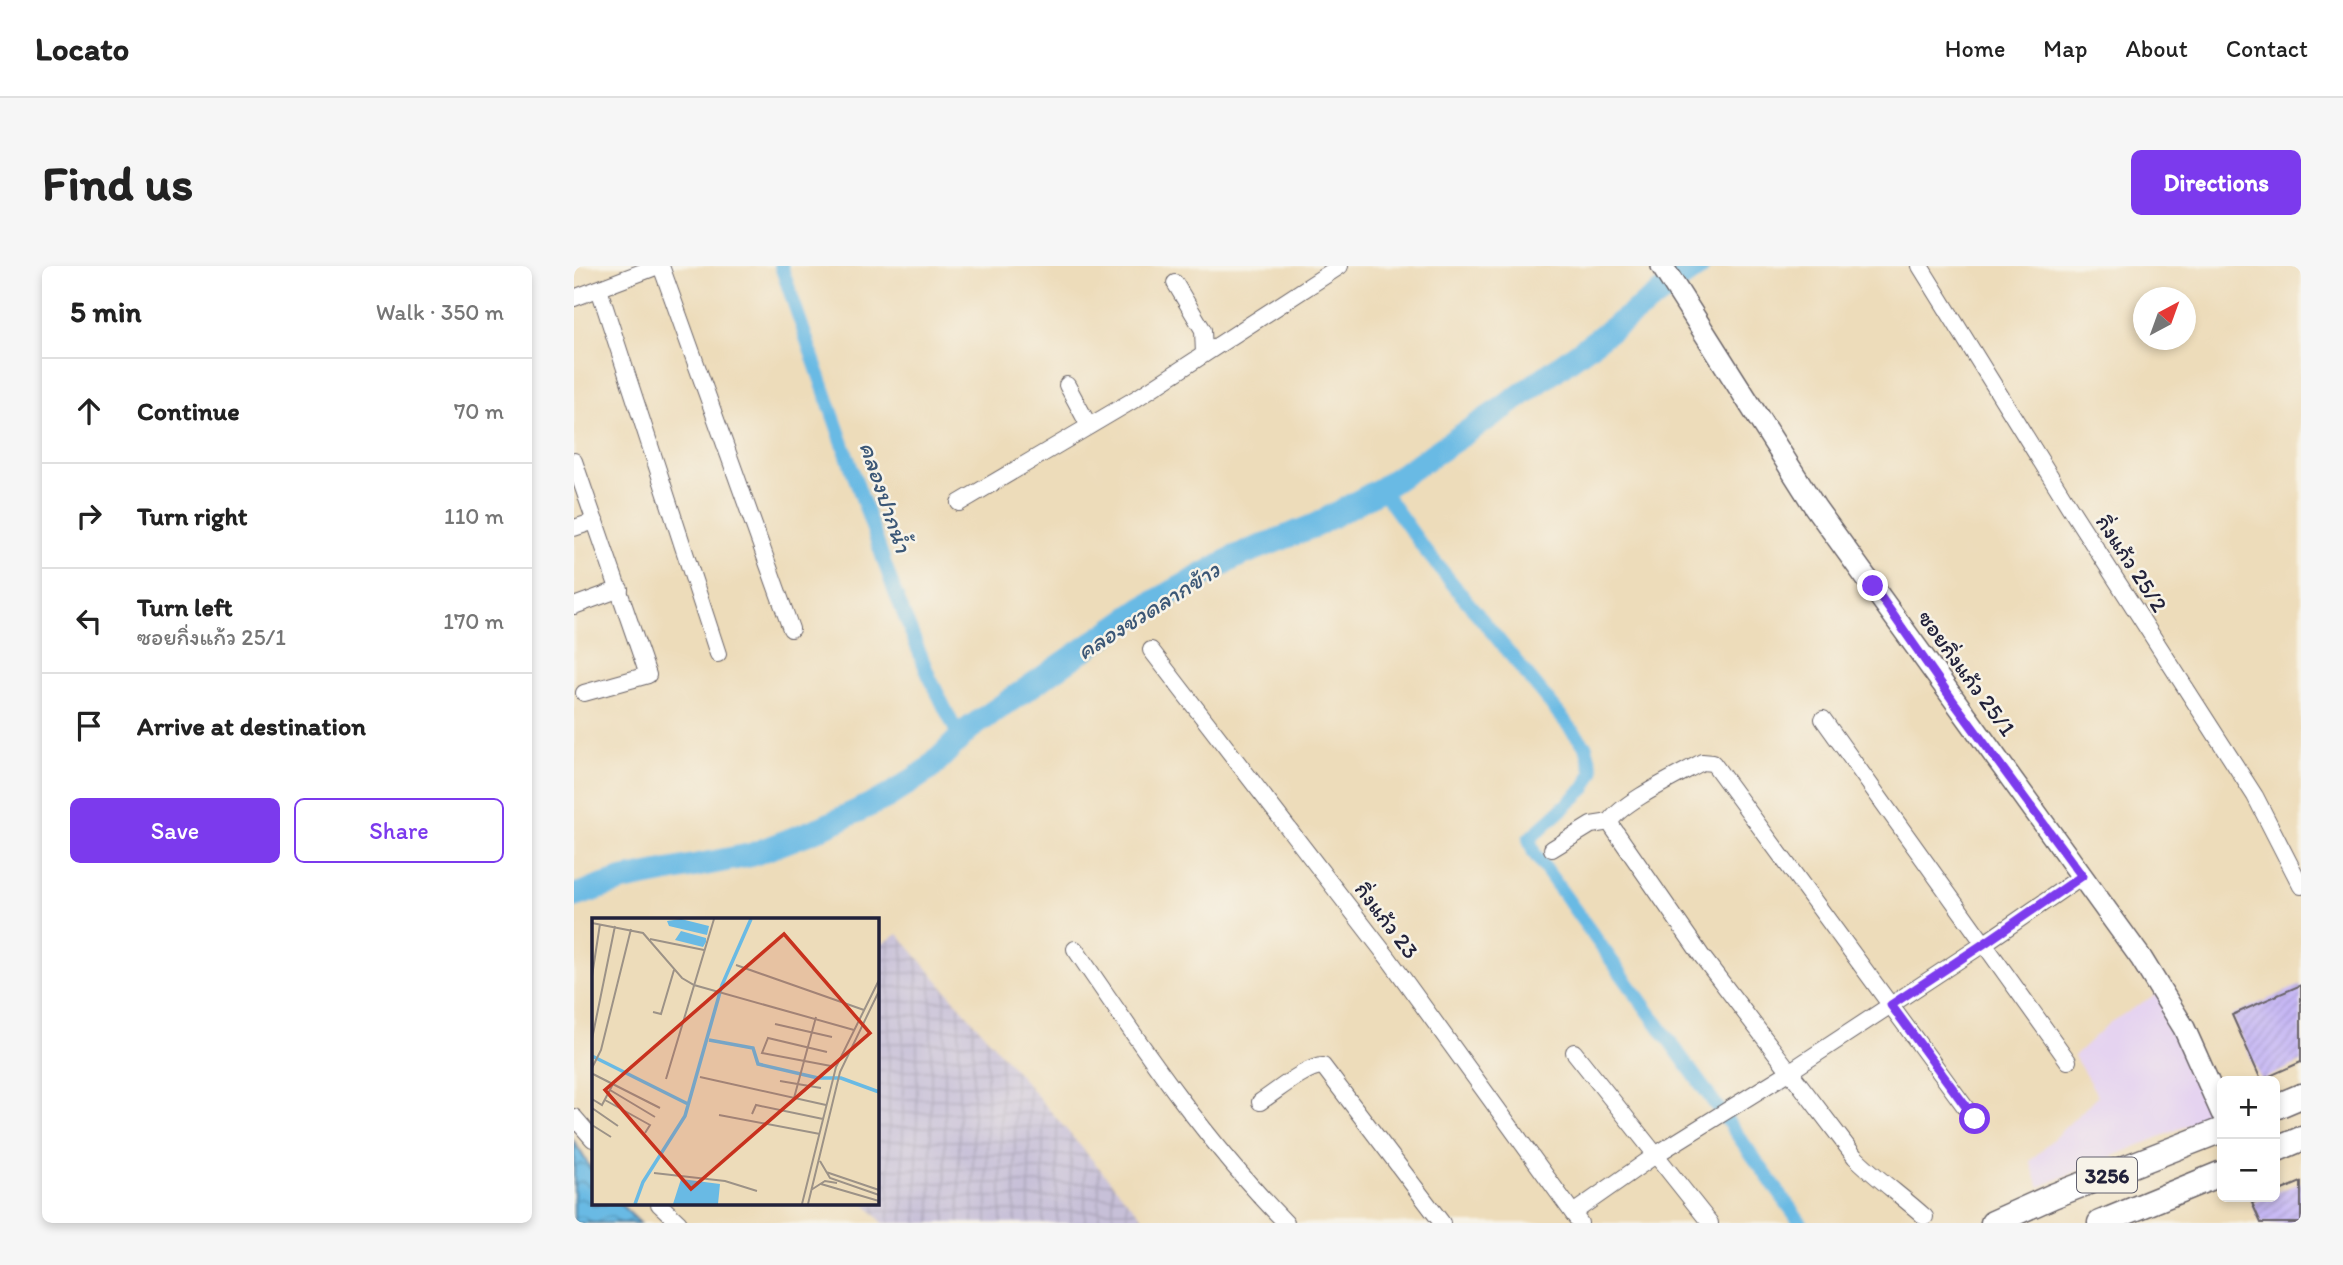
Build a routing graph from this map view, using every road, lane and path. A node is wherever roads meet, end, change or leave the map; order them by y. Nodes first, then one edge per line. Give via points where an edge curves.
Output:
1 (659, 266) edge
2 (1340, 266) edge
3 (1662, 266) edge
4 (1920, 266) edge
5 (1175, 283) dead end
6 (599, 289) junction
7 (574, 298) edge
8 (1204, 354) junction
9 (1067, 385) dead end
10 (1089, 426) junction
11 (574, 461) edge
12 (959, 503) dead end
13 (595, 521) junction
14 (574, 528) edge
15 (620, 589) junction
16 (574, 607) edge
17 (791, 629) dead end
18 (1151, 650) dead end
19 (718, 654) dead end
20 (584, 693) dead end
21 (1823, 719) dead end
22 (1610, 822) junction
23 (1552, 849) dead end
24 (2082, 876) junction
25 (2301, 886) edge
26 (1985, 943) junction
27 (1075, 949) dead end
28 (1891, 1005) junction
29 (1574, 1052) dead end
30 (2068, 1060) dead end
31 (1789, 1072) junction
32 (2301, 1096) edge
33 (1260, 1102) dead end
34 (2217, 1102) edge
35 (2280, 1105) edge
36 (574, 1117) edge
37 (1975, 1119) dead end
38 (2217, 1132) edge
39 (592, 1138) edge
40 (2301, 1139) edge
41 (2280, 1148) edge
42 (1657, 1154) junction
43 (2217, 1175) edge
44 (661, 1206) edge
45 (1925, 1217) dead end
46 (1576, 1218) edge
47 (679, 1223) edge
48 (1286, 1223) edge
49 (1442, 1223) edge
50 (1710, 1223) edge
51 (1993, 1223) edge
52 (2100, 1223) edge

1 - 6 street
1 - 17 street
2 - 8 street
3 - 24 street, ซอยกิ่งแก้ว 25/1 via 1815,506
4 - 25 street, กิ่งแก้ว 25/2 via 2255,796
5 - 8 street via 1203,330
6 - 7 street
6 - 19 street
8 - 10 street
9 - 10 street
10 - 12 street
11 - 13 street
13 - 14 street
13 - 15 street
15 - 16 street
15 - 20 street via 648,675
18 - 46 street, กิ่งแก้ว 23 via 1389,959
21 - 26 street
22 - 23 street via 1591,825
22 - 28 street via 1628,805 1702,762 1713,764
22 - 31 street
24 - 26 street
24 - 34 street, ซอยกิ่งแก้ว 25/1 via 2184,1028
26 - 28 street
26 - 30 street
27 - 48 street via 1204,1129 1247,1184
28 - 31 street
28 - 37 street
29 - 42 street
31 - 42 street
31 - 45 street via 1855,1157
32 - 35 main road
33 - 49 street via 1323,1066
36 - 39 street
38 - 51 main road, 3256
40 - 41 main road
42 - 46 street
42 - 50 street
43 - 52 main road, 3256
44 - 47 street

